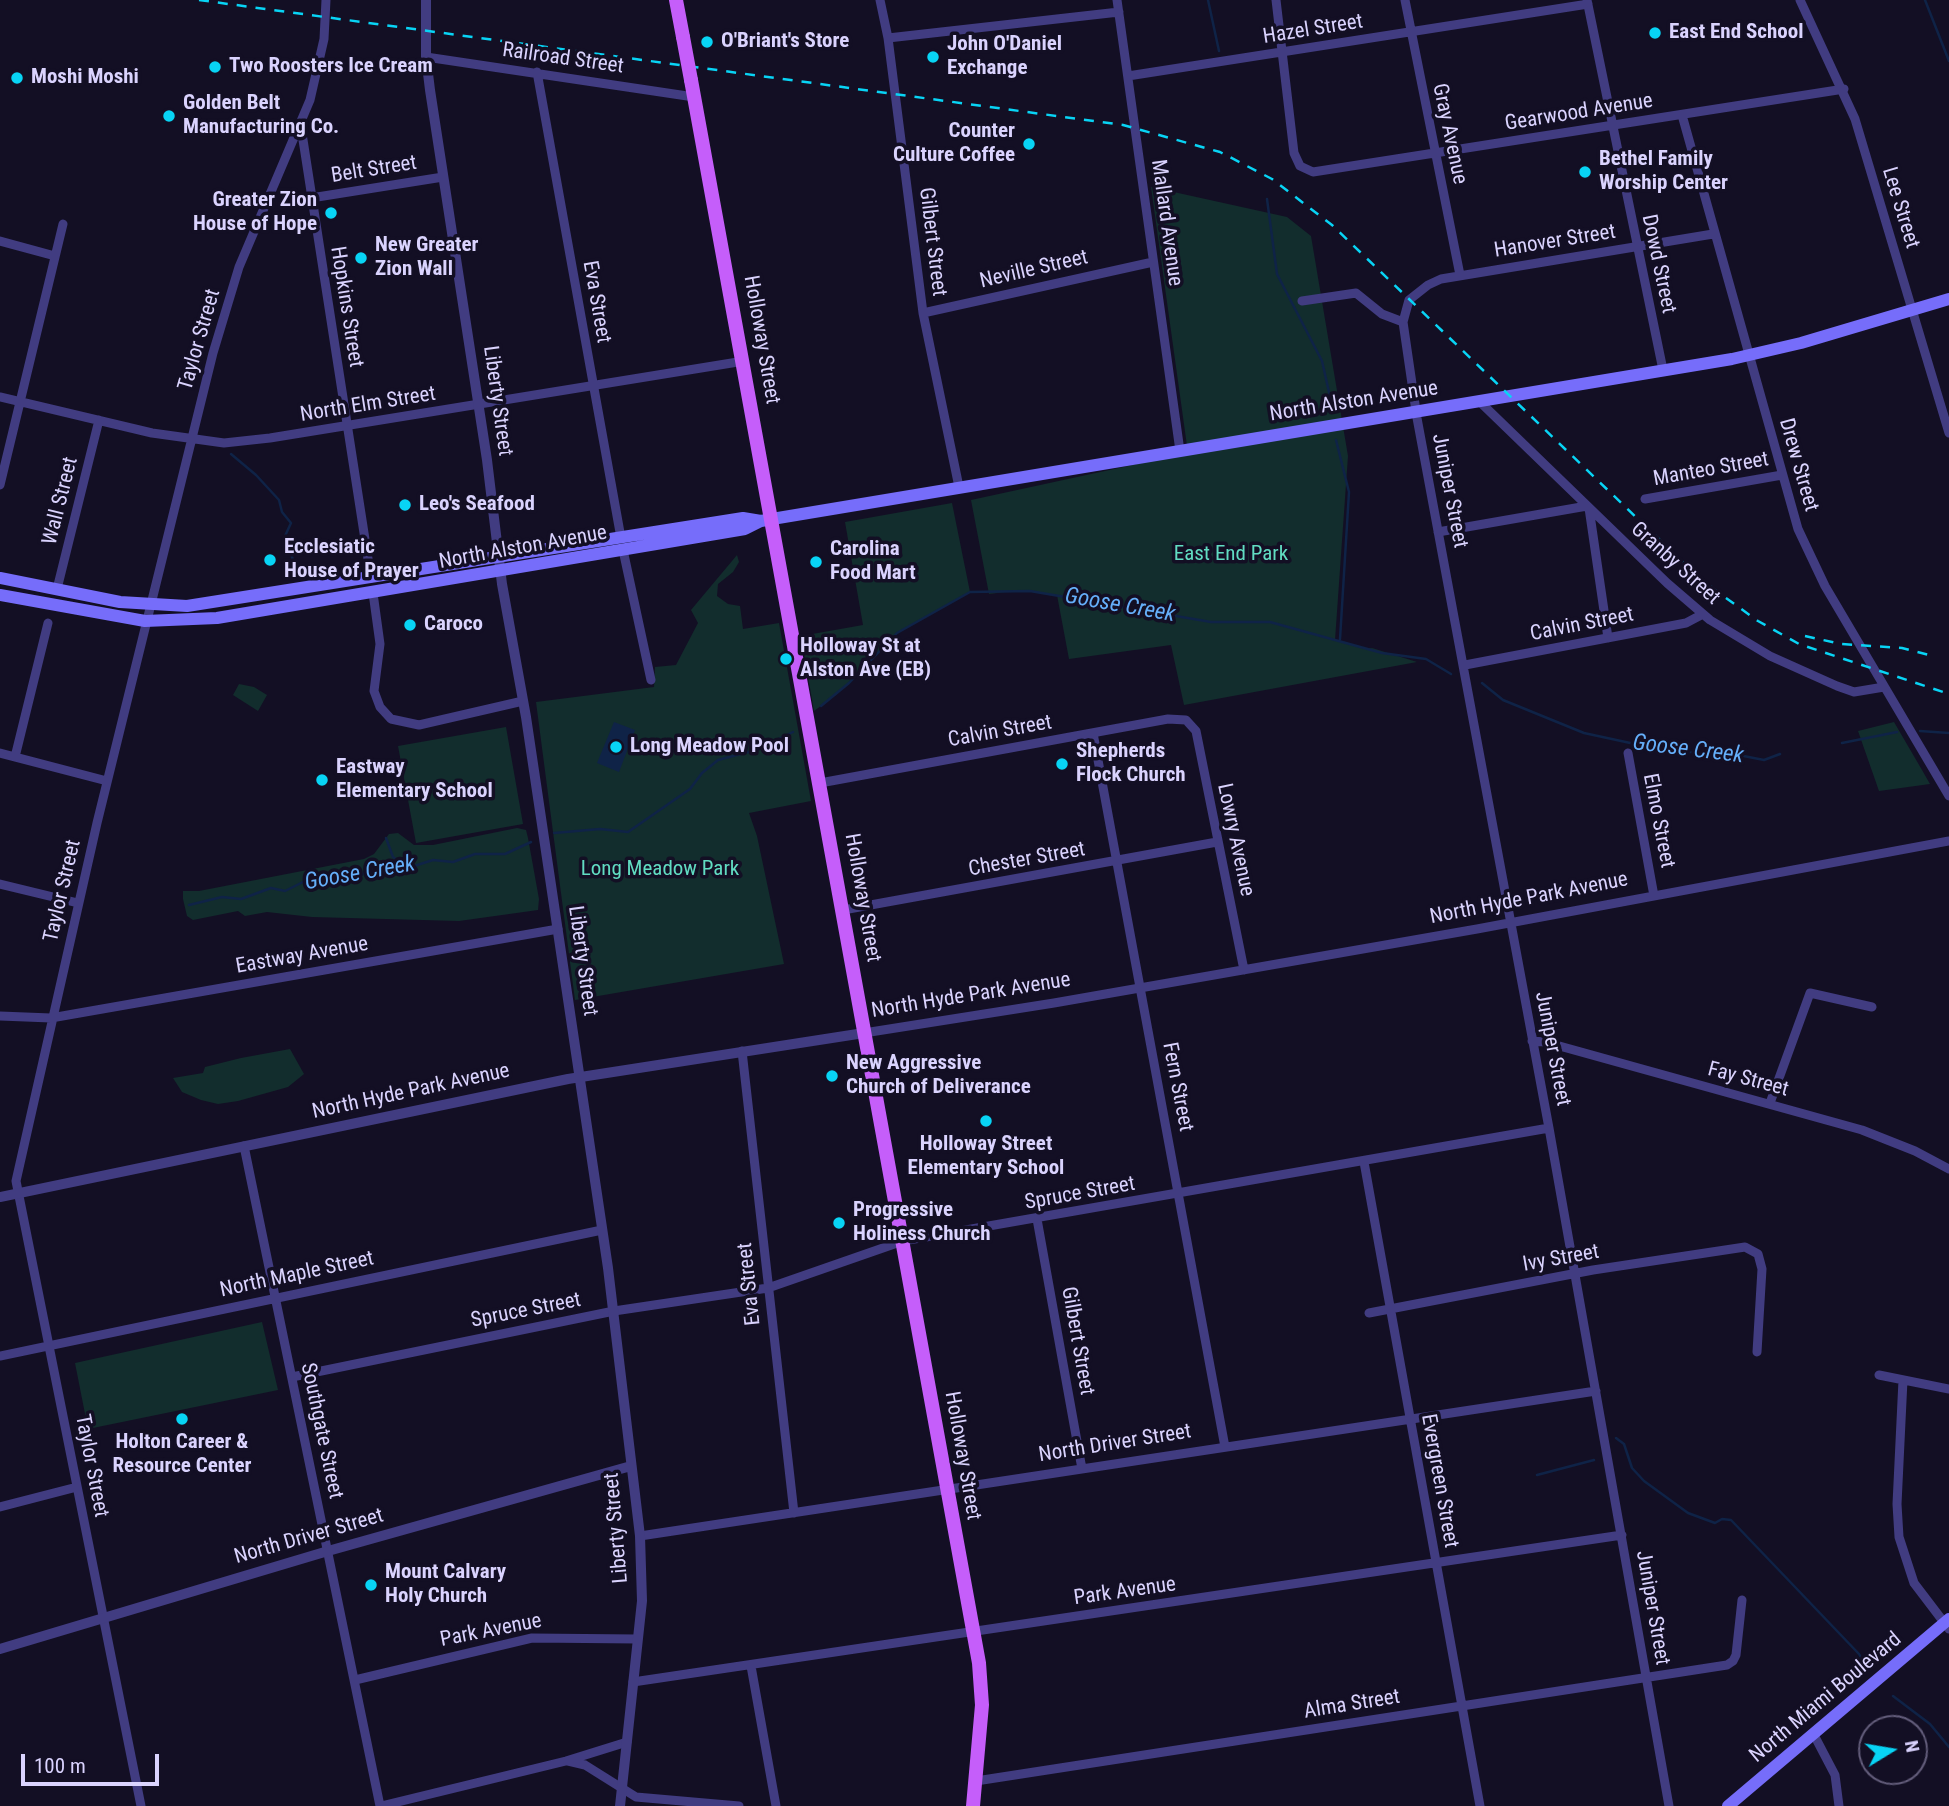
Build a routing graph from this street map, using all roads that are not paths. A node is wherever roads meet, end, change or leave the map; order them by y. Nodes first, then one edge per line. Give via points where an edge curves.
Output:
1 (326, 0) edge
2 (426, 0) edge
3 (676, 0) edge
4 (880, 0) edge
5 (1117, 0) edge
6 (1276, 0) edge
7 (1405, 0) edge
8 (1800, 0) edge
9 (1587, 2) edge
10 (1119, 12) junction
11 (1410, 31) junction
12 (888, 38) junction
13 (1283, 53) junction
14 (426, 57) junction
15 (537, 72) junction
16 (1128, 76) junction
17 (1844, 89) junction
18 (694, 97) junction
19 (1682, 115) junction
20 (300, 125) junction
21 (1613, 125) junction
22 (1436, 153) junction
23 (443, 177) junction
24 (311, 198) junction
25 (63, 224) dead end
26 (1713, 234) junction
27 (0, 241) edge
28 (1636, 248) junction
29 (55, 256) junction
30 (1153, 262) junction
31 (1460, 275) junction
32 (1949, 299) edge
33 (1409, 300) joint
34 (1302, 301) dead end
35 (1912, 310) junction
36 (923, 313) junction
37 (1403, 321) junction
38 (1749, 356) junction
39 (744, 361) junction
40 (1663, 370) junction
41 (594, 386) junction
42 (0, 397) edge
43 (1479, 401) junction
44 (21, 402) junction
45 (478, 405) junction
46 (1416, 411) junction
47 (99, 421) junction
48 (347, 426) junction
49 (1949, 433) edge
50 (191, 440) junction
51 (1180, 451) junction
52 (1782, 475) junction
53 (0, 485) edge
54 (959, 488) junction
55 (1645, 499) dead end
56 (1588, 507) junction
57 (767, 520) junction
58 (1438, 533) junction
59 (622, 544) junction
60 (498, 557) junction
61 (500, 572) junction
62 (0, 578) edge
63 (371, 578) junction
64 (57, 589) junction
65 (373, 593) junction
66 (0, 594) edge
67 (149, 606) junction
68 (1703, 614) junction
69 (145, 621) junction
70 (48, 623) dead end
71 (1608, 638) junction
72 (1465, 665) junction
73 (651, 680) dead end
74 (1884, 687) junction
75 (523, 701) junction
76 (1186, 719) joint
77 (1093, 733) junction
78 (0, 753) edge
79 (1628, 753) dead end
80 (15, 757) junction
81 (107, 781) junction
82 (820, 783) junction
83 (1949, 796) edge
84 (1949, 841) edge
85 (1217, 842) junction
86 (1117, 861) junction
87 (0, 884) edge
88 (1654, 896) junction
89 (78, 903) junction
90 (843, 910) junction
91 (1511, 923) junction
92 (558, 929) junction
93 (1244, 970) junction
94 (1141, 988) junction
95 (1872, 1007) dead end
96 (0, 1016) edge
97 (51, 1018) junction
98 (864, 1033) junction
99 (1532, 1041) junction
100 (742, 1051) junction
101 (579, 1077) junction
102 (1770, 1103) junction
103 (1549, 1128) junction
104 (244, 1146) junction
105 (1364, 1162) junction
106 (1949, 1169) edge
107 (17, 1194) junction
108 (1179, 1195) junction
109 (0, 1197) edge
110 (1037, 1219) junction
111 (602, 1230) junction
112 (902, 1241) junction
113 (1576, 1274) junction
114 (768, 1288) junction
115 (276, 1297) junction
116 (1391, 1309) junction
117 (614, 1311) junction
118 (1369, 1313) dead end
119 (50, 1346) junction
120 (1757, 1352) dead end
121 (0, 1356) edge
122 (1879, 1375) dead end
123 (292, 1377) junction
124 (1903, 1380) junction
125 (1949, 1389) edge
126 (1596, 1391) junction
127 (1410, 1419) junction
128 (1225, 1447) junction
129 (631, 1466) junction
130 (1082, 1469) junction
131 (77, 1487) junction
132 (947, 1489) junction
133 (0, 1507) edge
134 (794, 1513) junction
135 (1622, 1535) junction
136 (640, 1536) junction
137 (328, 1551) junction
138 (1436, 1562) junction
139 (1742, 1600) dead end
140 (103, 1618) junction
141 (1947, 1624) edge
142 (973, 1633) junction
143 (637, 1639) junction
144 (0, 1649) edge
145 (751, 1666) junction
146 (1646, 1678) junction
147 (355, 1680) junction
148 (633, 1682) junction
149 (1462, 1705) junction
150 (1813, 1733) junction
151 (627, 1742) junction
152 (566, 1761) junction
153 (976, 1781) junction
154 (621, 1789) junction
155 (141, 1806) edge
156 (381, 1806) edge
157 (620, 1806) edge
158 (739, 1806) edge
159 (776, 1806) edge
160 (973, 1806) edge
161 (1480, 1806) edge
162 (1669, 1806) edge
163 (1728, 1806) edge
164 (1839, 1806) edge

1 - 20 street, Taylor Street via 317,73
2 - 14 street, Liberty Street
3 - 18 main road, Holloway Street, bridge
4 - 12 street, Gilbert Street
5 - 10 street, Mallard Avenue
6 - 13 street
7 - 11 street, Gray Avenue
8 - 17 street, Lee Street
9 - 11 street, Hazel Street
9 - 21 street, Dowd Street
10 - 12 street
10 - 16 street, Mallard Avenue
11 - 13 street, Hazel Street
11 - 22 street, Gray Avenue
12 - 36 street, Gilbert Street
13 - 16 street, Hazel Street
13 - 22 street, Gearwood Avenue via 1294,153 1300,166 1320,173
14 - 15 street, Railroad Street
14 - 23 street, Liberty Street
15 - 18 street, Railroad Street
15 - 41 street, Eva Street
16 - 30 street, Mallard Avenue
17 - 19 street, Gearwood Avenue
17 - 35 street, Lee Street
18 - 39 main road, Holloway Street
19 - 21 street, Gearwood Avenue
19 - 26 street, Drew Street
20 - 24 street, Hopkins Street
20 - 50 street, Taylor Street via 239,267
21 - 22 street, Gearwood Avenue
21 - 28 street, Dowd Street
22 - 31 street, Gray Avenue
23 - 24 street, Belt Street
23 - 45 street, Liberty Street
24 - 48 street, Hopkins Street
25 - 29 street
26 - 28 street, Hanover Street
26 - 38 street, Drew Street
27 - 29 street
28 - 31 street, Hanover Street
28 - 40 street, Dowd Street
29 - 44 street
30 - 36 street, Neville Street
30 - 51 street, Mallard Avenue
31 - 33 street, Hanover Street via 1428,285
32 - 35 main road, North Alston Avenue
33 - 37 street, Juniper Street
34 - 37 street via 1356,293 1382,314
35 - 38 main road, North Alston Avenue
35 - 49 street, Lee Street
36 - 54 street, Gilbert Street
37 - 46 street, Juniper Street
38 - 40 main road, North Alston Avenue
38 - 52 street, Drew Street
39 - 41 street, North Elm Street
39 - 57 main road, Holloway Street
40 - 43 main road, North Alston Avenue
41 - 45 street, North Elm Street
41 - 59 street, Eva Street
42 - 44 street, North Elm Street
43 - 46 main road, North Alston Avenue
43 - 56 street, Granby Street
44 - 47 street, North Elm Street
44 - 53 street
45 - 48 street, North Elm Street
45 - 60 street, Liberty Street
46 - 51 main road, North Alston Avenue
46 - 58 street, Juniper Street
47 - 50 street, North Elm Street
47 - 64 street, Wall Street
48 - 50 street, North Elm Street via 256,440
48 - 63 street, Hopkins Street
50 - 67 street, Taylor Street
51 - 54 main road, North Alston Avenue
52 - 55 street, Manteo Street
52 - 74 street, Drew Street via 1810,559
54 - 57 main road, North Alston Avenue
56 - 58 street
56 - 68 street, Granby Street
56 - 71 street
57 - 59 main road, North Alston Avenue via 745,529
57 - 82 main road, Holloway Street
58 - 72 street, Juniper Street
59 - 60 main road, North Alston Avenue
59 - 61 main road, North Alston Avenue
59 - 73 street, Eva Street
60 - 61 street, Liberty Street
60 - 63 main road, North Alston Avenue
61 - 65 main road, North Alston Avenue
61 - 75 street, Liberty Street
62 - 64 main road, North Alston Avenue
63 - 67 main road, North Alston Avenue via 198,605
64 - 67 main road, North Alston Avenue
65 - 69 main road, North Alston Avenue via 203,620
65 - 75 street via 380,645 374,691 391,719 419,726
66 - 69 main road, North Alston Avenue
67 - 69 street, Taylor Street
68 - 71 street, Calvin Street via 1686,623
68 - 74 street, Granby Street via 1770,656 1837,686 1854,692
69 - 81 street, Taylor Street
70 - 80 street
71 - 72 street, Calvin Street
72 - 91 street, Juniper Street
74 - 83 street, Drew Street
75 - 92 street, Liberty Street
76 - 77 street, Calvin Street
76 - 85 street, Lowry Avenue via 1196,731
77 - 82 street, Calvin Street
77 - 86 street, Fern Street
78 - 80 street
79 - 88 street, Elmo Street
80 - 81 street
81 - 89 street, Taylor Street
82 - 90 main road, Holloway Street
84 - 88 street, North Hyde Park Avenue
85 - 86 street, Chester Street
85 - 93 street, Lowry Avenue
86 - 90 street, Chester Street
86 - 94 street, Fern Street
87 - 89 street
88 - 91 street, North Hyde Park Avenue
89 - 97 street, Taylor Street
90 - 98 main road, Holloway Street
91 - 93 street, North Hyde Park Avenue
91 - 99 street, Juniper Street
92 - 97 street, Eastway Avenue
92 - 101 street, Liberty Street
93 - 94 street, North Hyde Park Avenue
94 - 98 street, North Hyde Park Avenue
94 - 108 street, Fern Street
95 - 102 street via 1810,993
96 - 97 street, Eastway Avenue
97 - 107 street, Taylor Street
98 - 100 street, North Hyde Park Avenue
98 - 112 main road, Holloway Street
99 - 102 street, Fay Street
99 - 103 street, Juniper Street
100 - 101 street, North Hyde Park Avenue
100 - 114 street, Eva Street
101 - 104 street, North Hyde Park Avenue
101 - 111 street, Liberty Street
102 - 106 street, Fay Street via 1882,1137
103 - 105 street, Spruce Street
103 - 113 street, Juniper Street
104 - 107 street, North Hyde Park Avenue
104 - 115 street, Southgate Street
105 - 108 street, Spruce Street
105 - 116 street, Evergreen Street
107 - 109 street, North Hyde Park Avenue
107 - 119 street, Taylor Street
108 - 110 street, Spruce Street
108 - 128 street, Fern Street
110 - 112 street, Spruce Street
110 - 130 street, Gilbert Street
111 - 115 street, North Maple Street
111 - 117 street, Liberty Street
112 - 114 street, Spruce Street
112 - 132 main road, Holloway Street
113 - 116 street, Ivy Street
113 - 120 street, Ivy Street via 1737,1247 1752,1250 1762,1269
113 - 126 street, Juniper Street
114 - 117 street, Spruce Street
114 - 134 street, Eva Street
115 - 119 street, North Maple Street
115 - 123 street, Southgate Street
116 - 118 street, Ivy Street
116 - 127 street, Evergreen Street
117 - 123 street, Spruce Street
117 - 129 street, Liberty Street
119 - 121 street, North Maple Street
119 - 131 street, Taylor Street
122 - 124 street
123 - 137 street, Southgate Street
124 - 125 street
124 - 141 street via 1896,1504 1899,1537 1914,1583
126 - 127 street, North Driver Street
126 - 135 street, Juniper Street
127 - 128 street, North Driver Street
127 - 138 street, Evergreen Street
128 - 130 street, North Driver Street
129 - 136 street, Liberty Street
129 - 137 street, North Driver Street
130 - 132 street, North Driver Street
131 - 133 street
131 - 140 street, Taylor Street
132 - 134 street, North Driver Street
132 - 142 main road, Holloway Street
134 - 136 street, North Driver Street
135 - 138 street, Park Avenue
135 - 146 street, Juniper Street
136 - 143 street, Liberty Street
137 - 140 street, North Driver Street
137 - 147 street, Southgate Street
138 - 142 street, Park Avenue
138 - 149 street, Evergreen Street
139 - 146 street, Alma Street via 1733,1661
140 - 144 street, North Driver Street
140 - 155 street, Taylor Street
141 - 150 main road, North Miami Boulevard
142 - 145 street, Park Avenue
142 - 153 main road, Holloway Street via 982,1691
143 - 147 street, Park Avenue via 532,1637
143 - 148 street, Liberty Street
145 - 148 street, Park Avenue
145 - 159 street
146 - 149 street, Alma Street
146 - 162 street, Juniper Street
147 - 156 street, Southgate Street
148 - 151 street, Liberty Street
149 - 153 street, Alma Street
149 - 161 street, Evergreen Street
150 - 163 main road, North Miami Boulevard
150 - 164 street via 1835,1775
151 - 152 street
151 - 154 street, Liberty Street
152 - 154 street via 585,1765
152 - 156 street
153 - 160 main road, Holloway Street
154 - 157 street, Liberty Street
154 - 158 street via 636,1797

